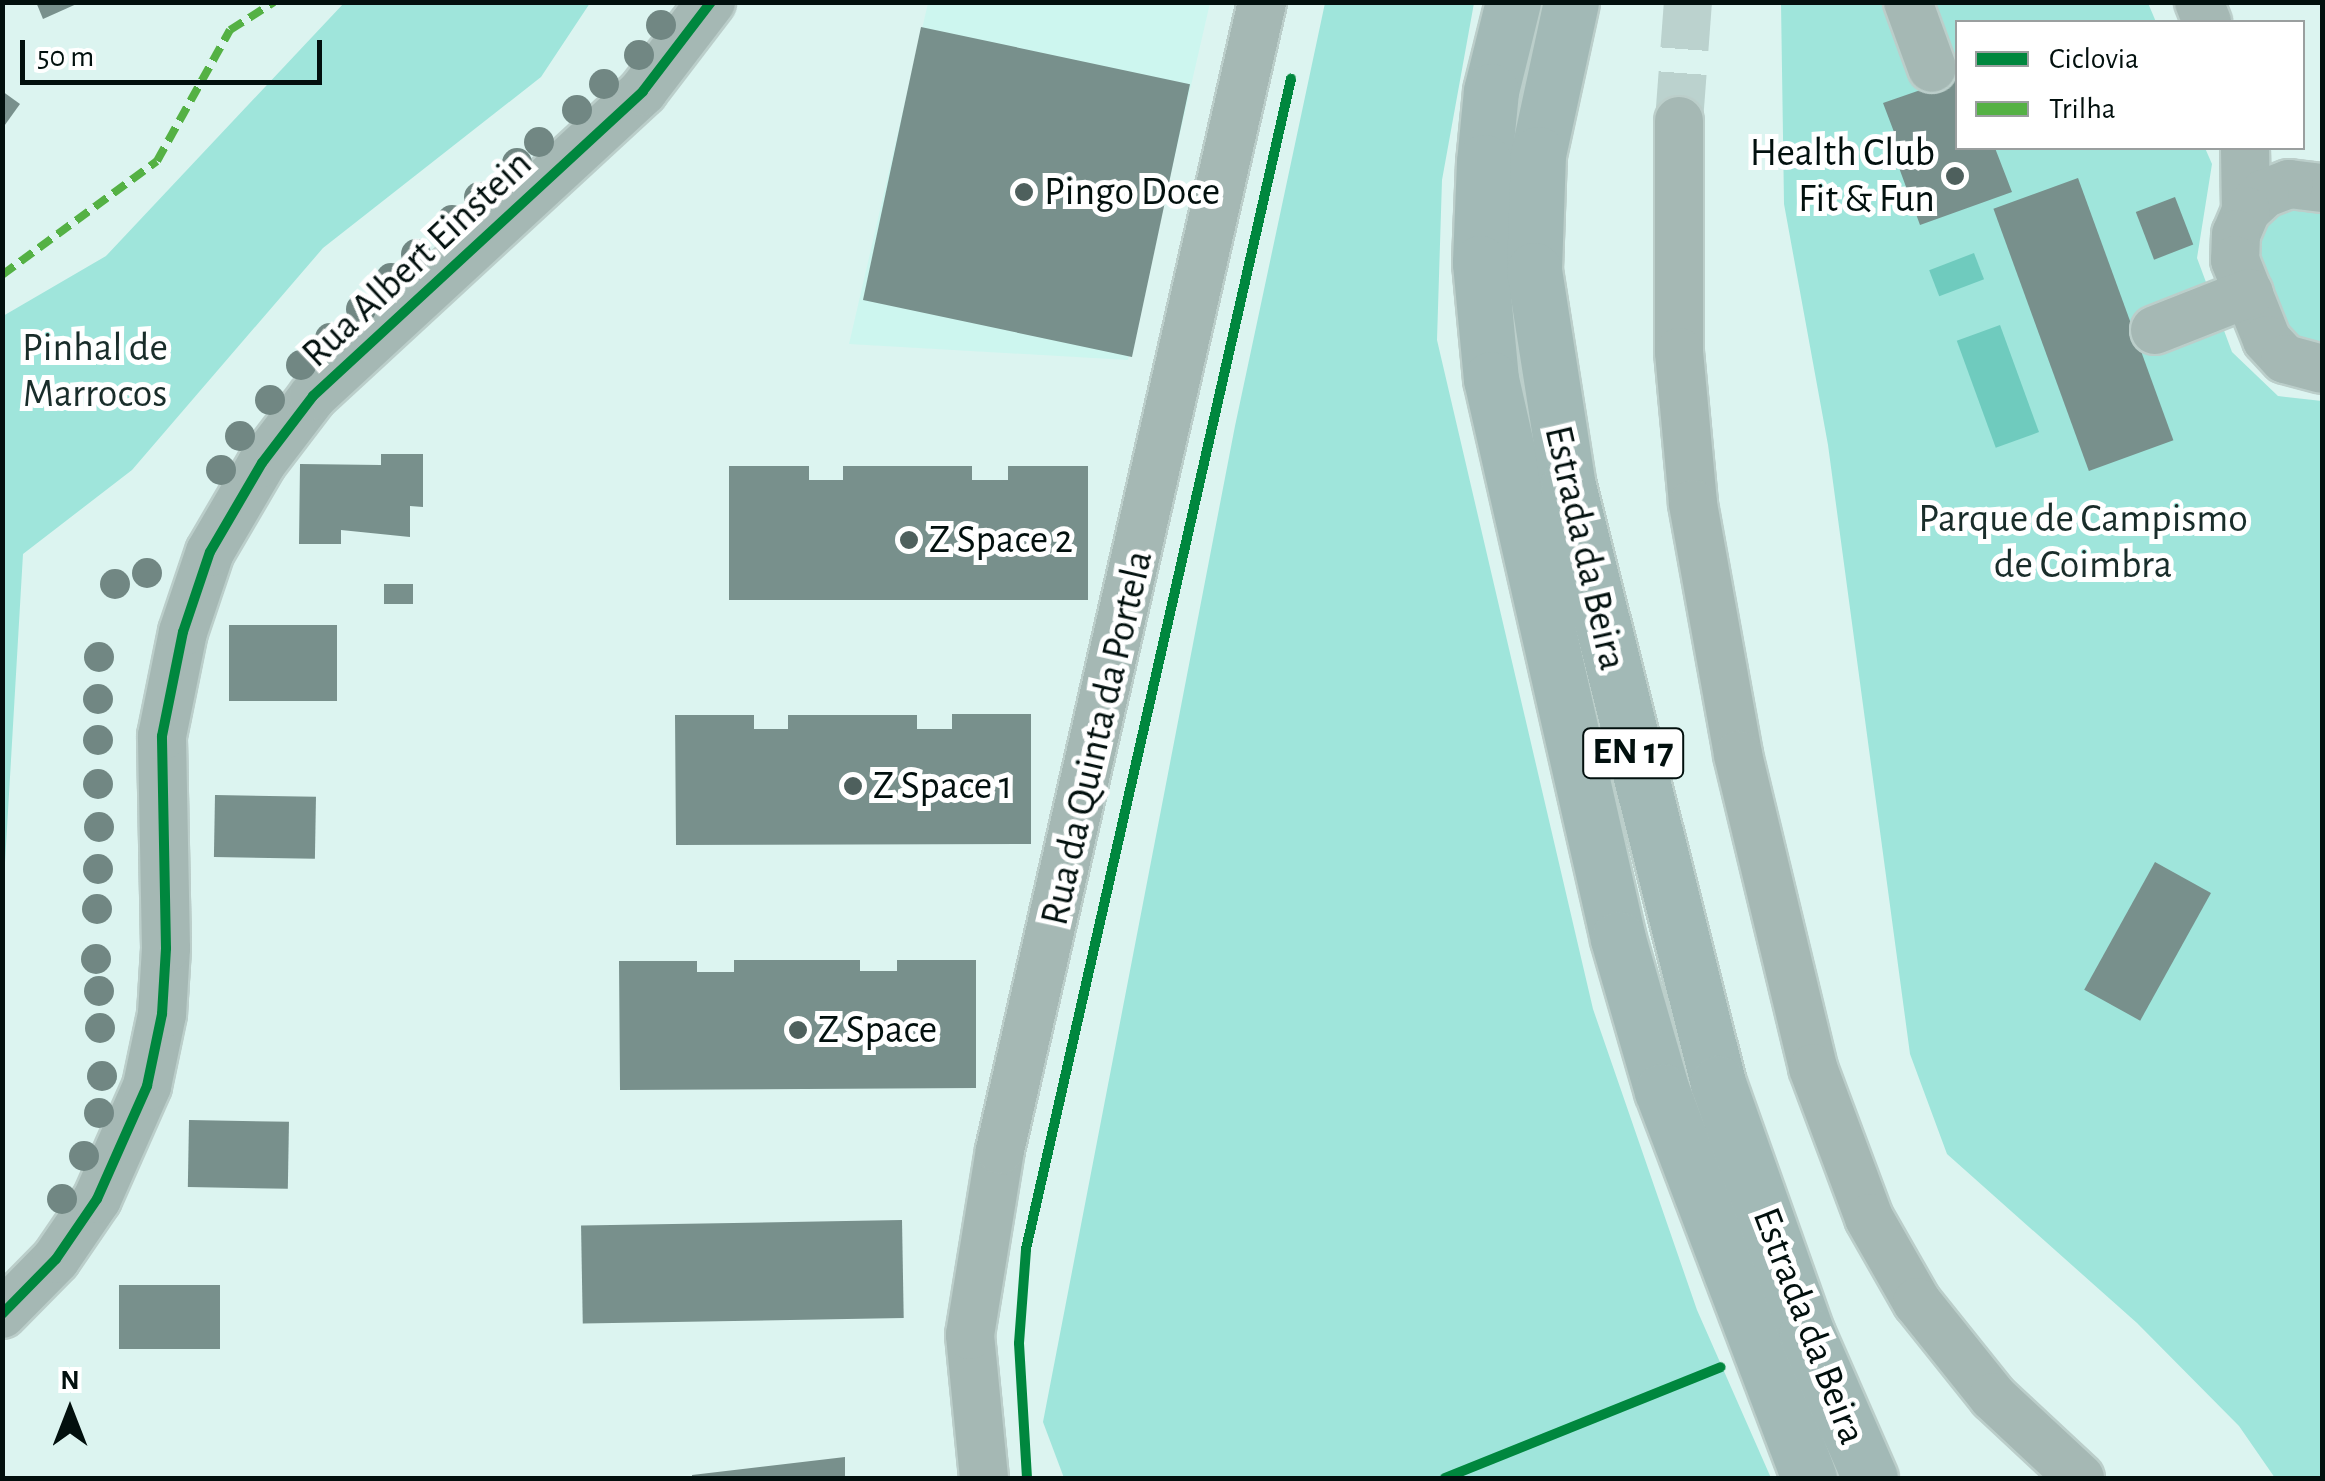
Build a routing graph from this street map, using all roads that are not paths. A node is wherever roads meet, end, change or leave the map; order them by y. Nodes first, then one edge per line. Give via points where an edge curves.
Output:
1 (711, 2) edge
2 (1262, 2) edge
3 (1514, 2) edge
4 (1571, 2) edge
5 (1908, 2) edge
6 (1932, 68) dead end
7 (1679, 121) tunnel mouth
8 (2245, 150) edge
9 (2281, 150) edge
10 (2319, 187) edge
11 (2246, 210) junction
12 (2249, 293) junction
13 (2155, 330) dead end
14 (2322, 369) edge
15 (2, 1314) edge
16 (984, 1478) edge
17 (1809, 1478) edge
18 (1870, 1478) edge
19 (2080, 1478) edge

1 - 15 street, Rua Albert Einstein via 685,44 642,91 313,396 262,463 210,552 182,632 162,736 166,948 148,1086 97,1199 56,1259
2 - 16 street, Rua da Quinta da Portela via 1000,1150 970,1335
3 - 17 main road, Estrada da Beira / EN 17 via 1491,91 1484,162 1480,263 1491,380 1618,939 1686,1165
4 - 18 main road, Estrada da Beira / EN 17 via 1538,154 1534,250 1546,372 1568,486 1718,1083 1807,1334
5 - 6 street
7 - 19 street via 1679,352 1696,524 1738,755 1814,1068 1869,1218 1917,1302 1993,1397
8 - 11 street
9 - 10 street
10 - 11 street via 2265,193
11 - 12 street via 2235,260
12 - 13 street
12 - 14 street via 2267,340 2285,358

